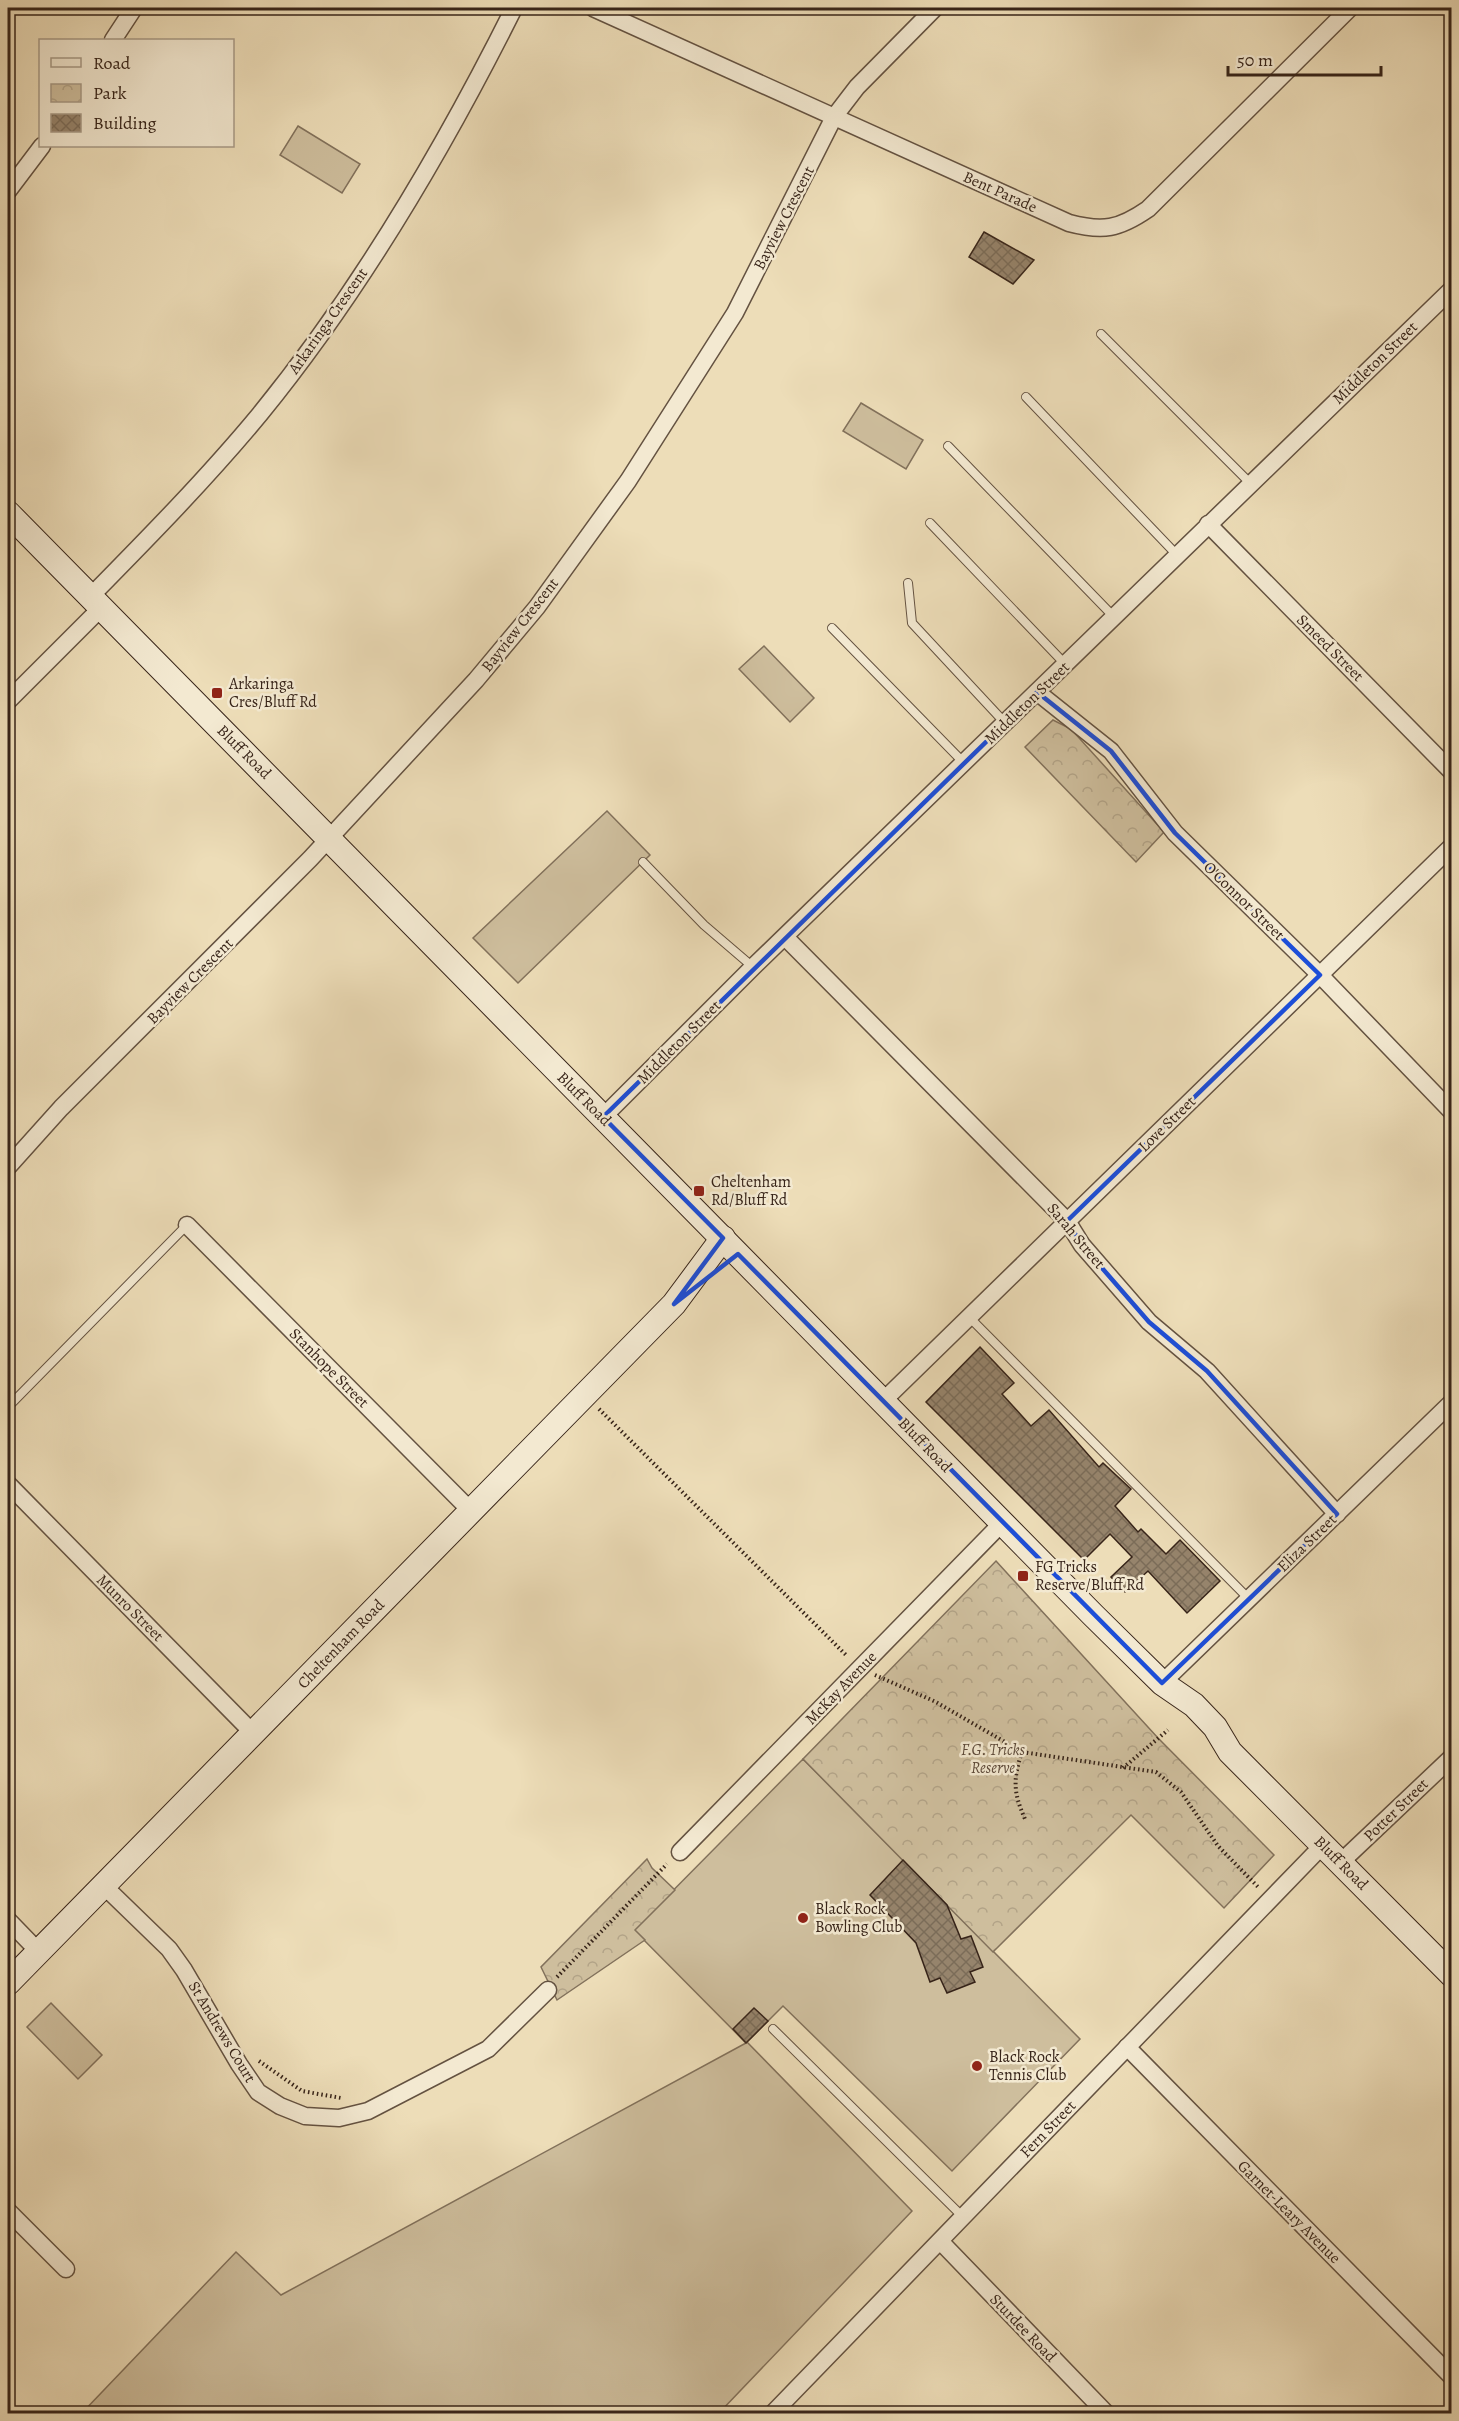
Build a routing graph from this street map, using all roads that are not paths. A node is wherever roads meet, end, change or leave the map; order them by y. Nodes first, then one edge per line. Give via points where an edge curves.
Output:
1 (134, 8) edge
2 (513, 8) edge
3 (593, 8) edge
4 (934, 8) edge
5 (1350, 8) edge
6 (114, 39) edge
7 (834, 117) junction
8 (41, 147) edge
9 (8, 191) edge
10 (1452, 289) edge
11 (1101, 334) dead end
12 (1026, 397) dead end
13 (948, 446) dead end
14 (1250, 483) junction
15 (8, 513) edge
16 (930, 524) dead end
17 (1208, 524) junction
18 (1177, 555) junction
19 (908, 583) dead end
20 (96, 603) junction
21 (1114, 617) junction
22 (832, 628) dead end
23 (1066, 665) junction
24 (1037, 692) junction
25 (8, 701) edge
26 (1006, 724) junction
27 (965, 764) junction
28 (1452, 772) edge
29 (329, 838) junction
30 (1452, 846) edge
31 (643, 862) dead end
32 (785, 937) junction
33 (753, 967) junction
34 (1320, 975) junction
35 (1452, 1112) edge
36 (603, 1117) junction
37 (8, 1167) edge
38 (1068, 1221) junction
39 (187, 1225) joint
40 (730, 1246) junction
41 (969, 1317) junction
42 (883, 1401) junction
43 (1452, 1402) edge
44 (8, 1407) edge
45 (8, 1484) edge
46 (471, 1511) junction
47 (1337, 1514) junction
48 (1002, 1523) junction
49 (1249, 1599) junction
50 (1162, 1683) junction
51 (253, 1733) junction
52 (1452, 1757) edge
53 (1323, 1845) junction
54 (680, 1852) road end
55 (1341, 1862) junction
56 (104, 1886) junction
57 (8, 1920) edge
58 (39, 1952) junction
59 (1452, 1975) edge
60 (8, 1983) edge
61 (549, 1984) road end
62 (773, 2029) dead end
63 (1127, 2047) junction
64 (8, 2211) edge
65 (963, 2217) junction
66 (940, 2241) junction
67 (66, 2269) dead end
68 (1452, 2377) edge
69 (772, 2414) edge
70 (1107, 2414) edge

1 - 6 street
2 - 20 street, Arkaringa Crescent via 435,157 327,325 260,414
3 - 7 street, Bent Parade
4 - 7 street, Bayview Crescent via 857,87
5 - 7 street, Bent Parade via 1148,209 1128,223 1110,228 1069,223
7 - 29 street, Bayview Crescent via 735,313 628,482 537,607 476,680
8 - 9 street
10 - 14 street, Middleton Street
11 - 14 lane
12 - 18 lane
13 - 21 lane
14 - 17 street, Middleton Street
15 - 20 main road, Bluff Road
16 - 23 lane
17 - 18 street, Middleton Street
17 - 28 street, Smeed Street
18 - 21 street, Middleton Street
19 - 26 lane via 912,623
20 - 25 street, Arkaringa Crescent
20 - 29 main road, Bluff Road
21 - 23 street, Middleton Street
22 - 27 lane
23 - 24 street, Middleton Street
24 - 26 street, Middleton Street
24 - 34 street, O'Connor Street via 1111,751 1175,833
26 - 27 street, Middleton Street
27 - 32 street, Middleton Street
29 - 36 main road, Bluff Road
29 - 37 street, Bayview Crescent via 61,1108
30 - 34 street, Love Street
31 - 33 lane via 705,926
32 - 33 street, Middleton Street
32 - 38 street, Sarah Street
33 - 36 street, Middleton Street
34 - 35 street, O'Connor Street
34 - 38 street, Love Street
36 - 40 main road, Bluff Road
38 - 41 street, Love Street
38 - 47 street, Sarah Street via 1082,1245 1142,1313 1207,1371
39 - 44 lane
39 - 46 street, Stanhope Street
40 - 42 main road, Bluff Road
40 - 46 main road, Cheltenham Road
41 - 42 street, Love Street
41 - 49 lane
42 - 48 main road, Bluff Road
43 - 47 street, Eliza Street
45 - 51 street, Munro Street
46 - 51 main road, Cheltenham Road
47 - 49 street, Eliza Street
48 - 50 main road, Bluff Road
48 - 54 street, McKay Avenue
49 - 50 street, Eliza Street
50 - 53 main road, Bluff Road via 1182,1716 1204,1739 1230,1752
51 - 56 main road, Cheltenham Road
52 - 55 street, Potter Street
53 - 55 main road, Bluff Road
53 - 63 street, Fern Street
55 - 59 main road, Bluff Road
56 - 58 main road, Cheltenham Road
56 - 61 street, St Andrews Court via 174,1956 258,2092 304,2116 339,2118 378,2106 488,2049
57 - 58 street
58 - 60 main road, Cheltenham Road
62 - 65 lane
63 - 65 street, Fern Street
63 - 68 street, Garnet-Leary Avenue
64 - 67 street
65 - 66 street, Fern Street
66 - 69 street, Fern Street
66 - 70 street, Sturdee Road

